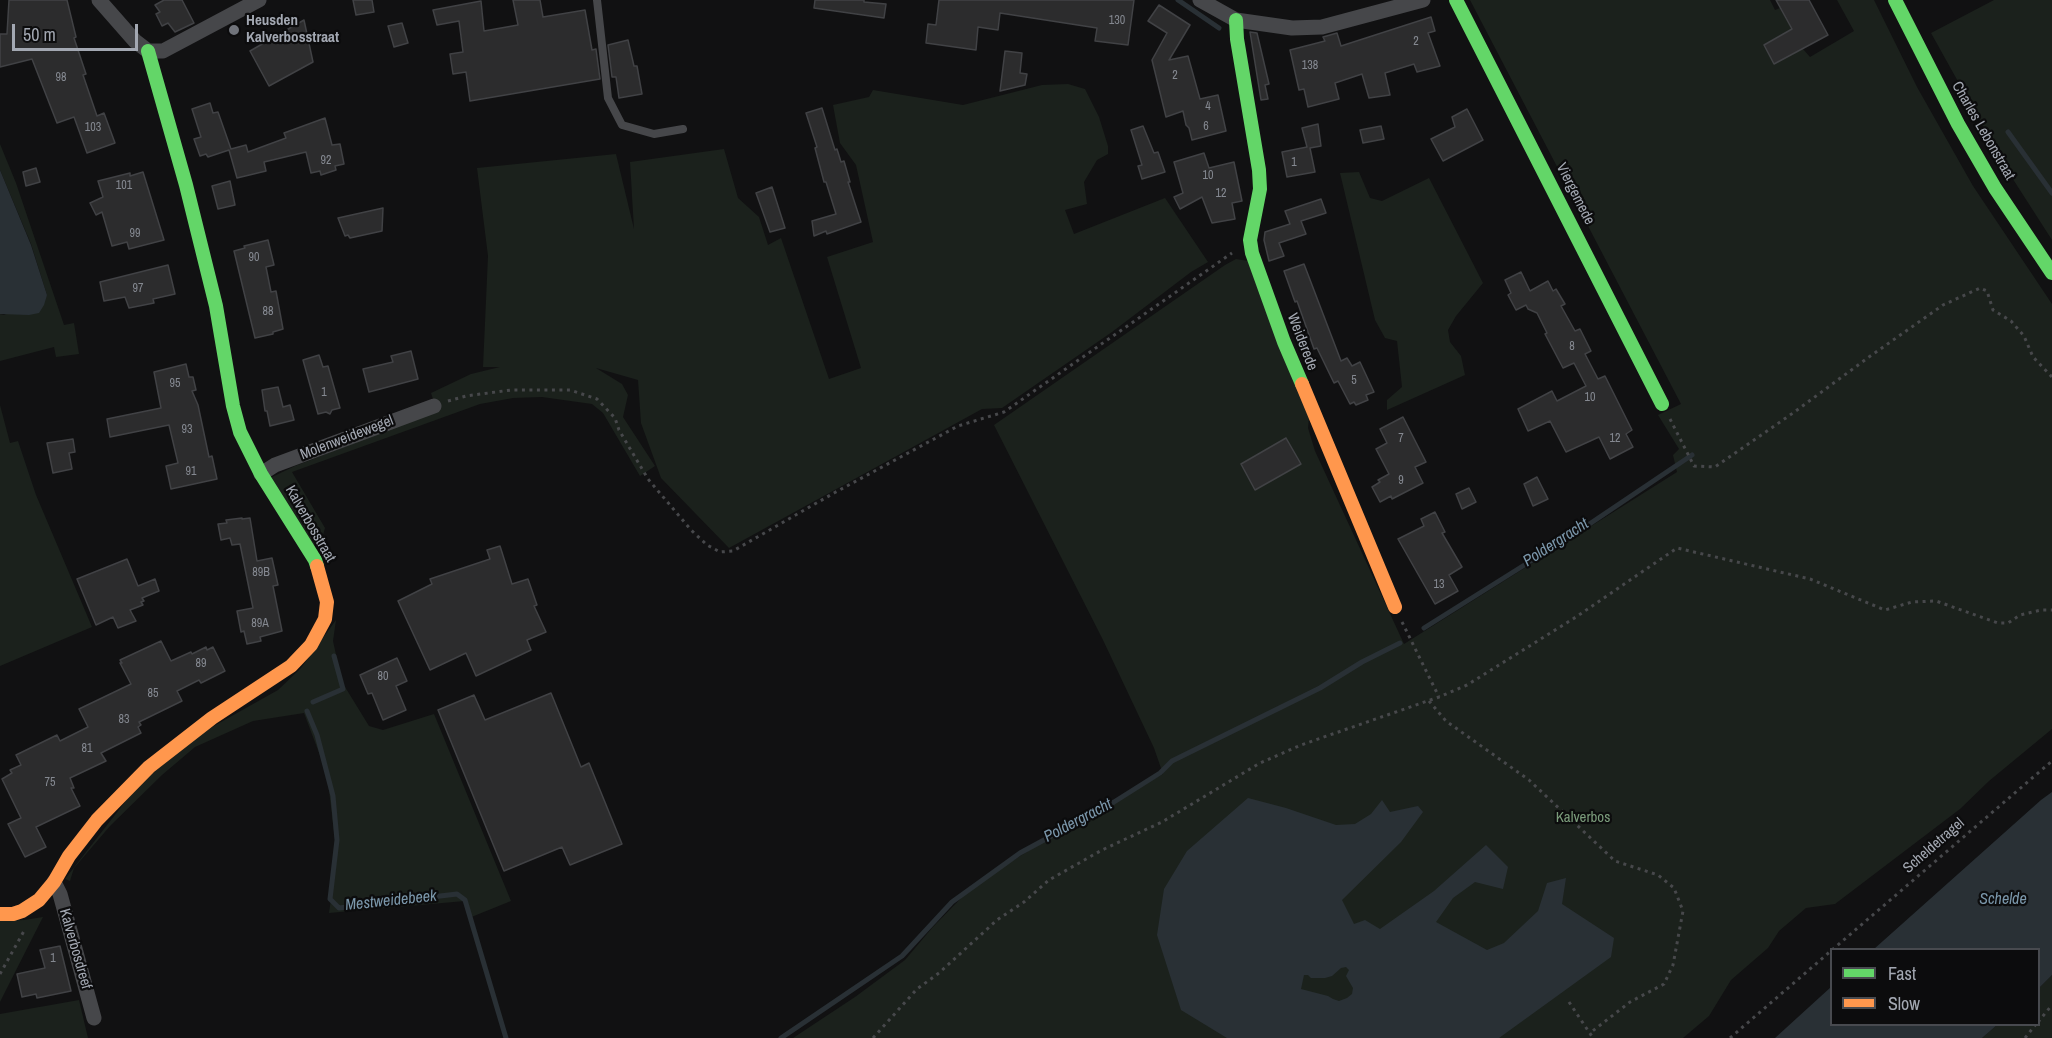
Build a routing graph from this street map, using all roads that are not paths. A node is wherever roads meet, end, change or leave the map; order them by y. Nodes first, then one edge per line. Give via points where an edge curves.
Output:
1 (99, 0) edge
2 (259, 0) edge
3 (597, 0) edge
4 (1200, 0) edge
5 (1423, 0) edge
6 (1456, 0) edge
7 (1895, 0) edge
8 (1371, 7) edge
9 (1236, 20) junction
10 (148, 51) junction
11 (683, 129) dead end
12 (2052, 273) edge
13 (1662, 404) road end
14 (434, 406) road end
15 (261, 474) junction
16 (1395, 607) road end
17 (54, 882) junction
18 (0, 914) edge
19 (94, 1018) dead end

1 - 10 street via 129,36
2 - 10 street via 163,51
3 - 11 lane via 608,98 622,125 654,134
4 - 9 street
5 - 8 street
6 - 13 street, Viergemede
7 - 12 street, Charles Lebonstraat via 1958,124
8 - 9 street via 1322,27 1292,28
9 - 16 street, Weiderede via 1259,170 1260,189 1250,240 1252,254 1284,342
10 - 15 street, Kalverbosstraat via 216,306 233,406 240,432
14 - 15 street, Molenweidewegel via 275,465
15 - 17 street, Kalverbosstraat via 315,560 327,602 325,619 311,645 291,666 212,718 149,767 97,820
17 - 18 street, Kalverbosstraat via 39,900 22,911
17 - 19 street, Kalverbosdreef

